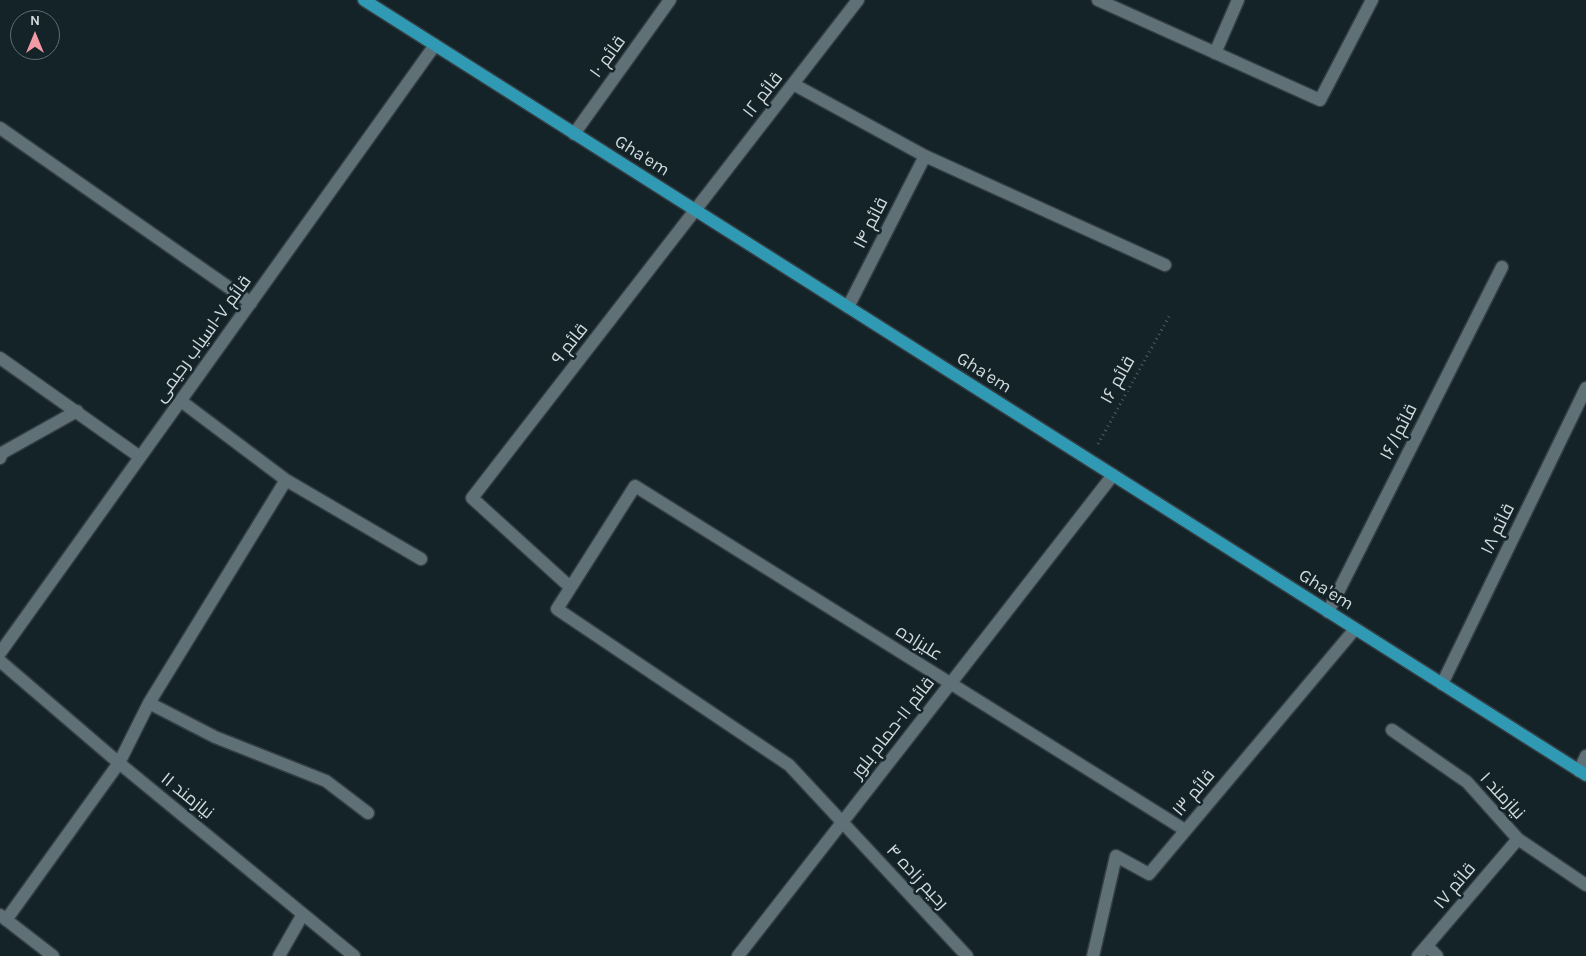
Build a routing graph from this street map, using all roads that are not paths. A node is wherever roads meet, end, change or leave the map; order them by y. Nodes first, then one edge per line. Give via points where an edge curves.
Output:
1 (364, 0) edge
2 (670, 0) edge
3 (858, 0) edge
4 (1098, 0) edge
5 (1238, 0) edge
6 (1372, 0) edge
7 (435, 45) junction
8 (1215, 53) junction
9 (793, 84) junction
10 (0, 128) edge
11 (574, 134) junction
12 (925, 156) junction
13 (696, 211) junction
14 (1165, 265) dead end
15 (1502, 267) dead end
16 (251, 302) junction
17 (848, 307) junction
18 (0, 358) edge
19 (1586, 388) edge
20 (180, 401) junction
21 (77, 411) junction
22 (140, 457) junction
23 (0, 458) edge
24 (1112, 475) junction
25 (286, 480) junction
26 (421, 559) dead end
27 (570, 587) junction
28 (1328, 612) junction
29 (1355, 629) junction
30 (0, 653) edge
31 (0, 661) edge
32 (950, 683) junction
33 (1442, 684) junction
34 (149, 703) junction
35 (1392, 730) dead end
36 (1586, 756) edge
37 (119, 763) junction
38 (1582, 773) edge
39 (368, 813) dead end
40 (841, 823) junction
41 (1186, 830) junction
42 (1518, 839) junction
43 (1586, 885) edge
44 (303, 914) junction
45 (3, 918) edge
46 (1422, 951) edge
47 (53, 956) edge
48 (279, 956) edge
49 (354, 956) edge
50 (738, 956) edge
51 (967, 956) edge
52 (1093, 956) edge
53 (1437, 956) edge

1 - 7 main road, Gha'em
2 - 11 street, قائم ۱۰
3 - 9 street, قائم ۱۲
4 - 8 street
5 - 8 street
6 - 8 street via 1320,100
7 - 11 main road, Gha'em
7 - 16 street, قائم ۷-اسیاب رحیمی
9 - 12 street
9 - 13 street, قائم ۱۲
10 - 16 street
11 - 13 main road, Gha'em
12 - 14 street
12 - 17 street, قائم ۱۴
13 - 17 main road, Gha'em
13 - 27 street, قائم ۹ via 472,498
15 - 28 street, قائم۱۶/۱
16 - 20 street, قائم ۷-اسیاب رحیمی
17 - 24 main road, Gha'em
18 - 21 street
19 - 33 street, قائم ۱۸
20 - 22 street, قائم ۷-اسیاب رحیمی
20 - 25 street
21 - 22 street
21 - 23 street
22 - 30 street, قائم ۷-اسیاب رحیمی
24 - 28 main road, Gha'em
24 - 32 street, قائم ۱۱-حمام بلور
25 - 26 street
25 - 34 street
27 - 32 street, علیزاده via 635,486
27 - 40 street, رحیم زاده ۴ via 556,609 790,765
28 - 29 main road, Gha'em
29 - 33 main road, Gha'em
29 - 41 street, قائم ۱۳
31 - 37 street, نیازمند ۱۱
32 - 40 street, قائم ۱۱-حمام بلور
32 - 41 street, علیزاده
33 - 38 main road, Gha'em
34 - 37 street
34 - 39 street via 215,737 326,781
35 - 42 street, نیازمند ۱ via 1467,782
36 - 38 street
37 - 44 street, نیازمند ۱۱
37 - 45 street
40 - 50 street, قائم ۱۱-حمام بلور
40 - 51 street, رحیم زاده ۴
41 - 52 street, قائم ۱۳ via 1149,874 1116,856
42 - 43 street, نیازمند ۱
42 - 46 street, قائم ۱۷
44 - 48 street
44 - 49 street, نیازمند ۱۱
45 - 47 street
46 - 53 street

